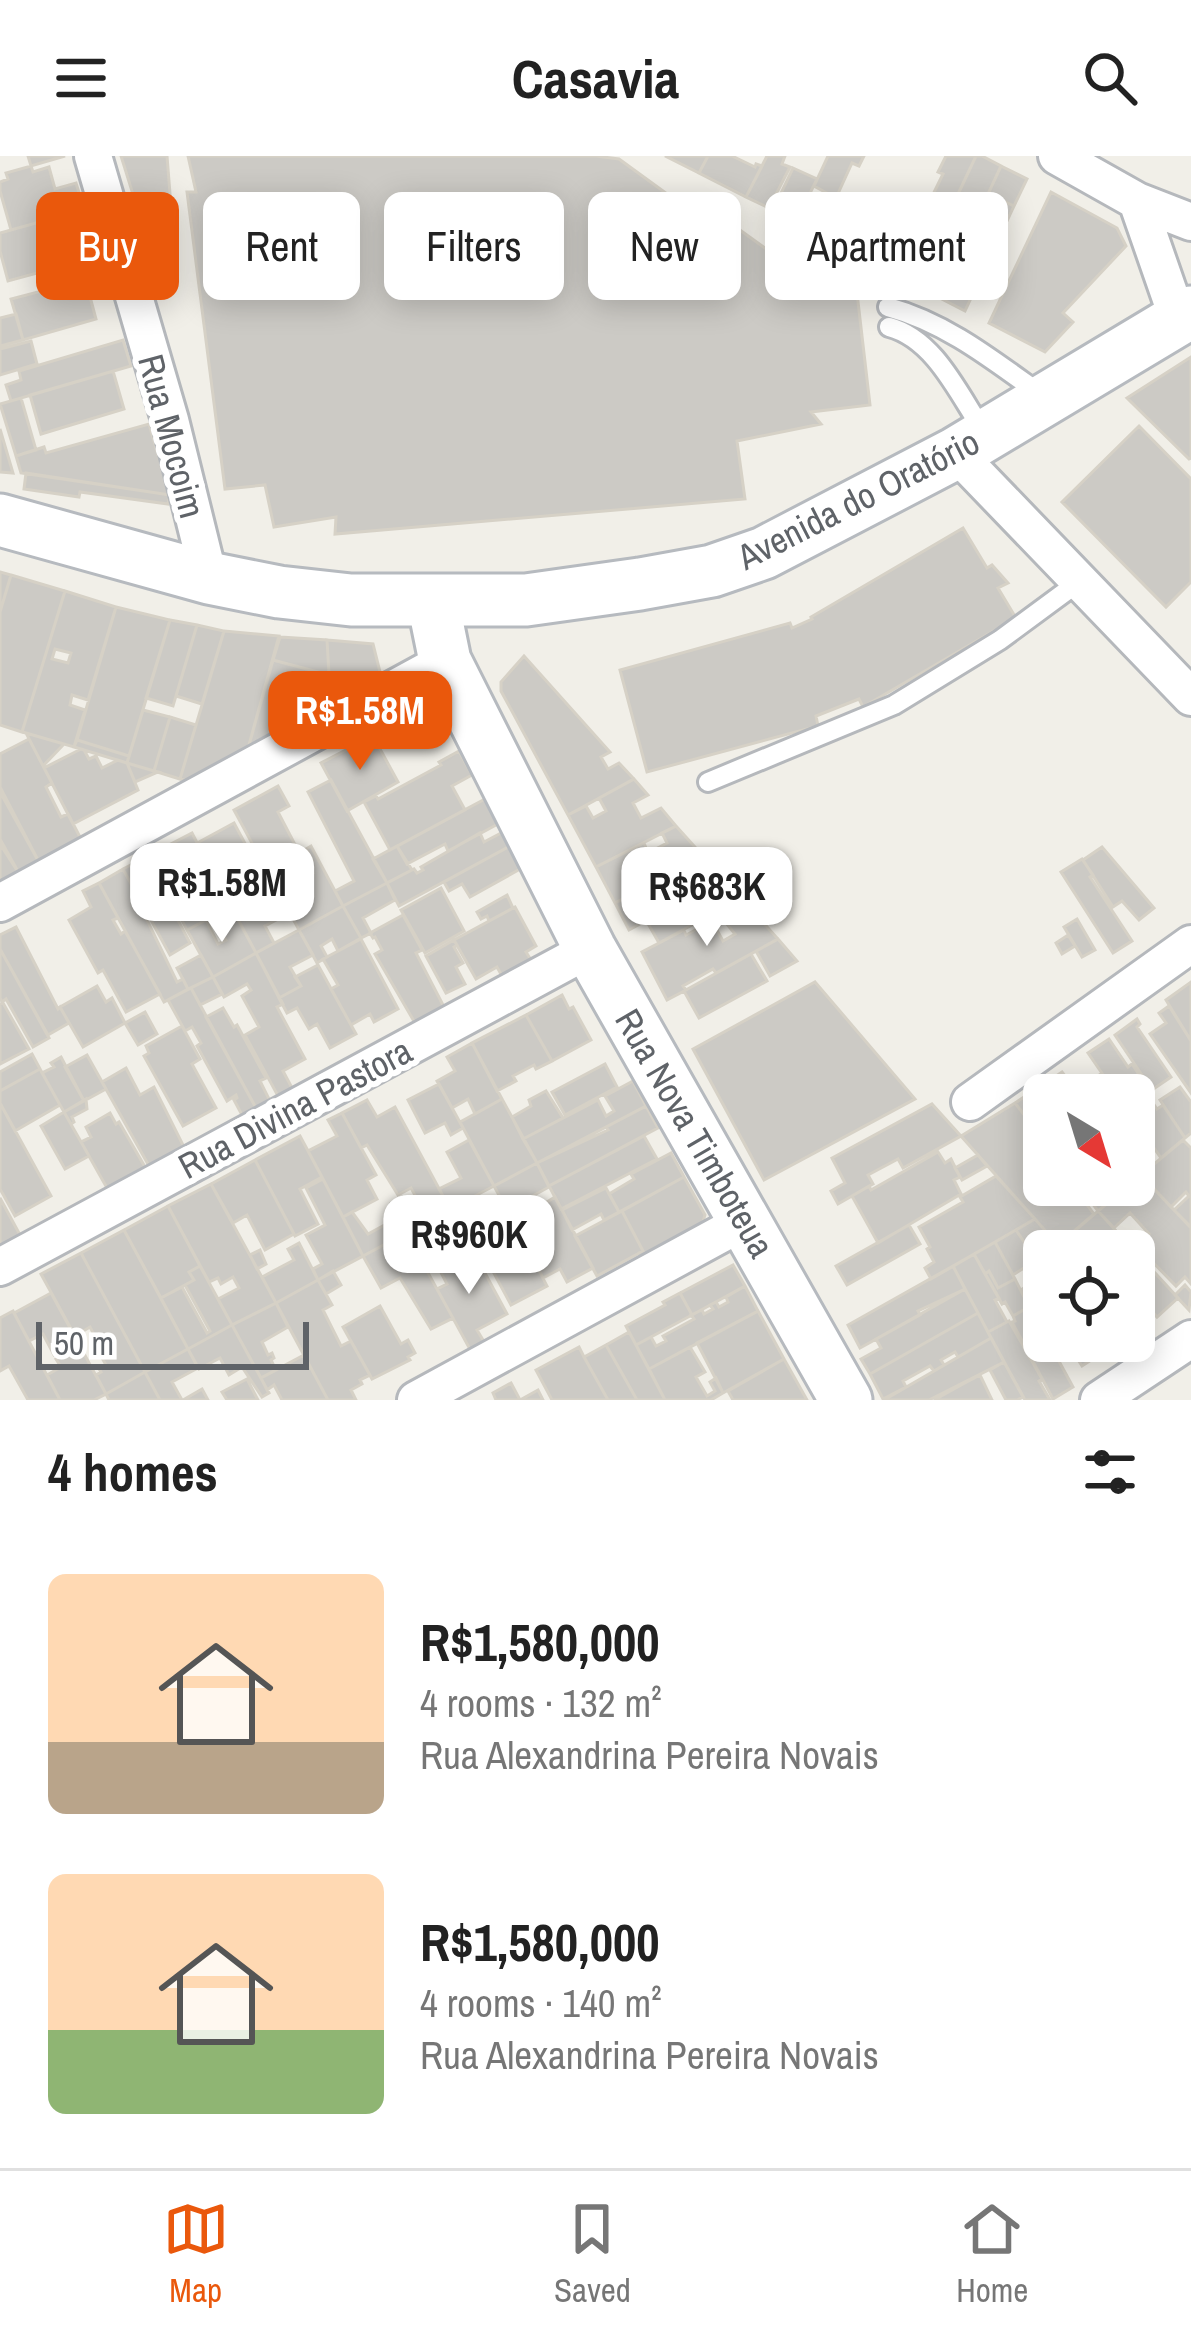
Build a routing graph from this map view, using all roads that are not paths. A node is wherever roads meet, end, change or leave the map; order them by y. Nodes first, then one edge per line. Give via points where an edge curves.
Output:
1 (93, 156) edge
2 (1057, 156) edge
3 (1136, 201) junction
4 (1191, 222) edge
5 (1185, 315) edge
6 (1047, 398) junction
7 (971, 444) junction
8 (0, 520) edge
9 (209, 578) junction
10 (1080, 581) junction
11 (433, 602) junction
12 (446, 661) junction
13 (1191, 697) edge
14 (708, 782) dead end
15 (0, 903) edge
16 (1191, 944) edge
17 (590, 950) junction
18 (970, 1102) dead end
19 (745, 1221) junction
20 (0, 1267) edge
21 (1191, 1339) edge
22 (416, 1400) edge
23 (846, 1400) edge
24 (1099, 1400) edge

1 - 9 street, Rua Mocoim
2 - 3 street
3 - 4 street
3 - 5 street
5 - 6 main road, Avenida do Oratório
6 - 7 main road, Avenida do Oratório
6 - 7 lane via 914,314 888,317 927,349
7 - 10 street
7 - 11 main road, Avenida do Oratório via 764,553 712,571 526,600
8 - 9 main road, Avenida do Oratório
9 - 11 main road, Avenida do Oratório via 351,600
10 - 13 street
10 - 14 lane via 893,705
11 - 12 main road, Rua Nova Timboteua
12 - 15 street
12 - 17 main road, Rua Nova Timboteua
16 - 18 street
17 - 19 main road, Rua Nova Timboteua
17 - 20 street, Rua Divina Pastora
19 - 22 street
19 - 23 main road, Rua Nova Timboteua
21 - 24 street

